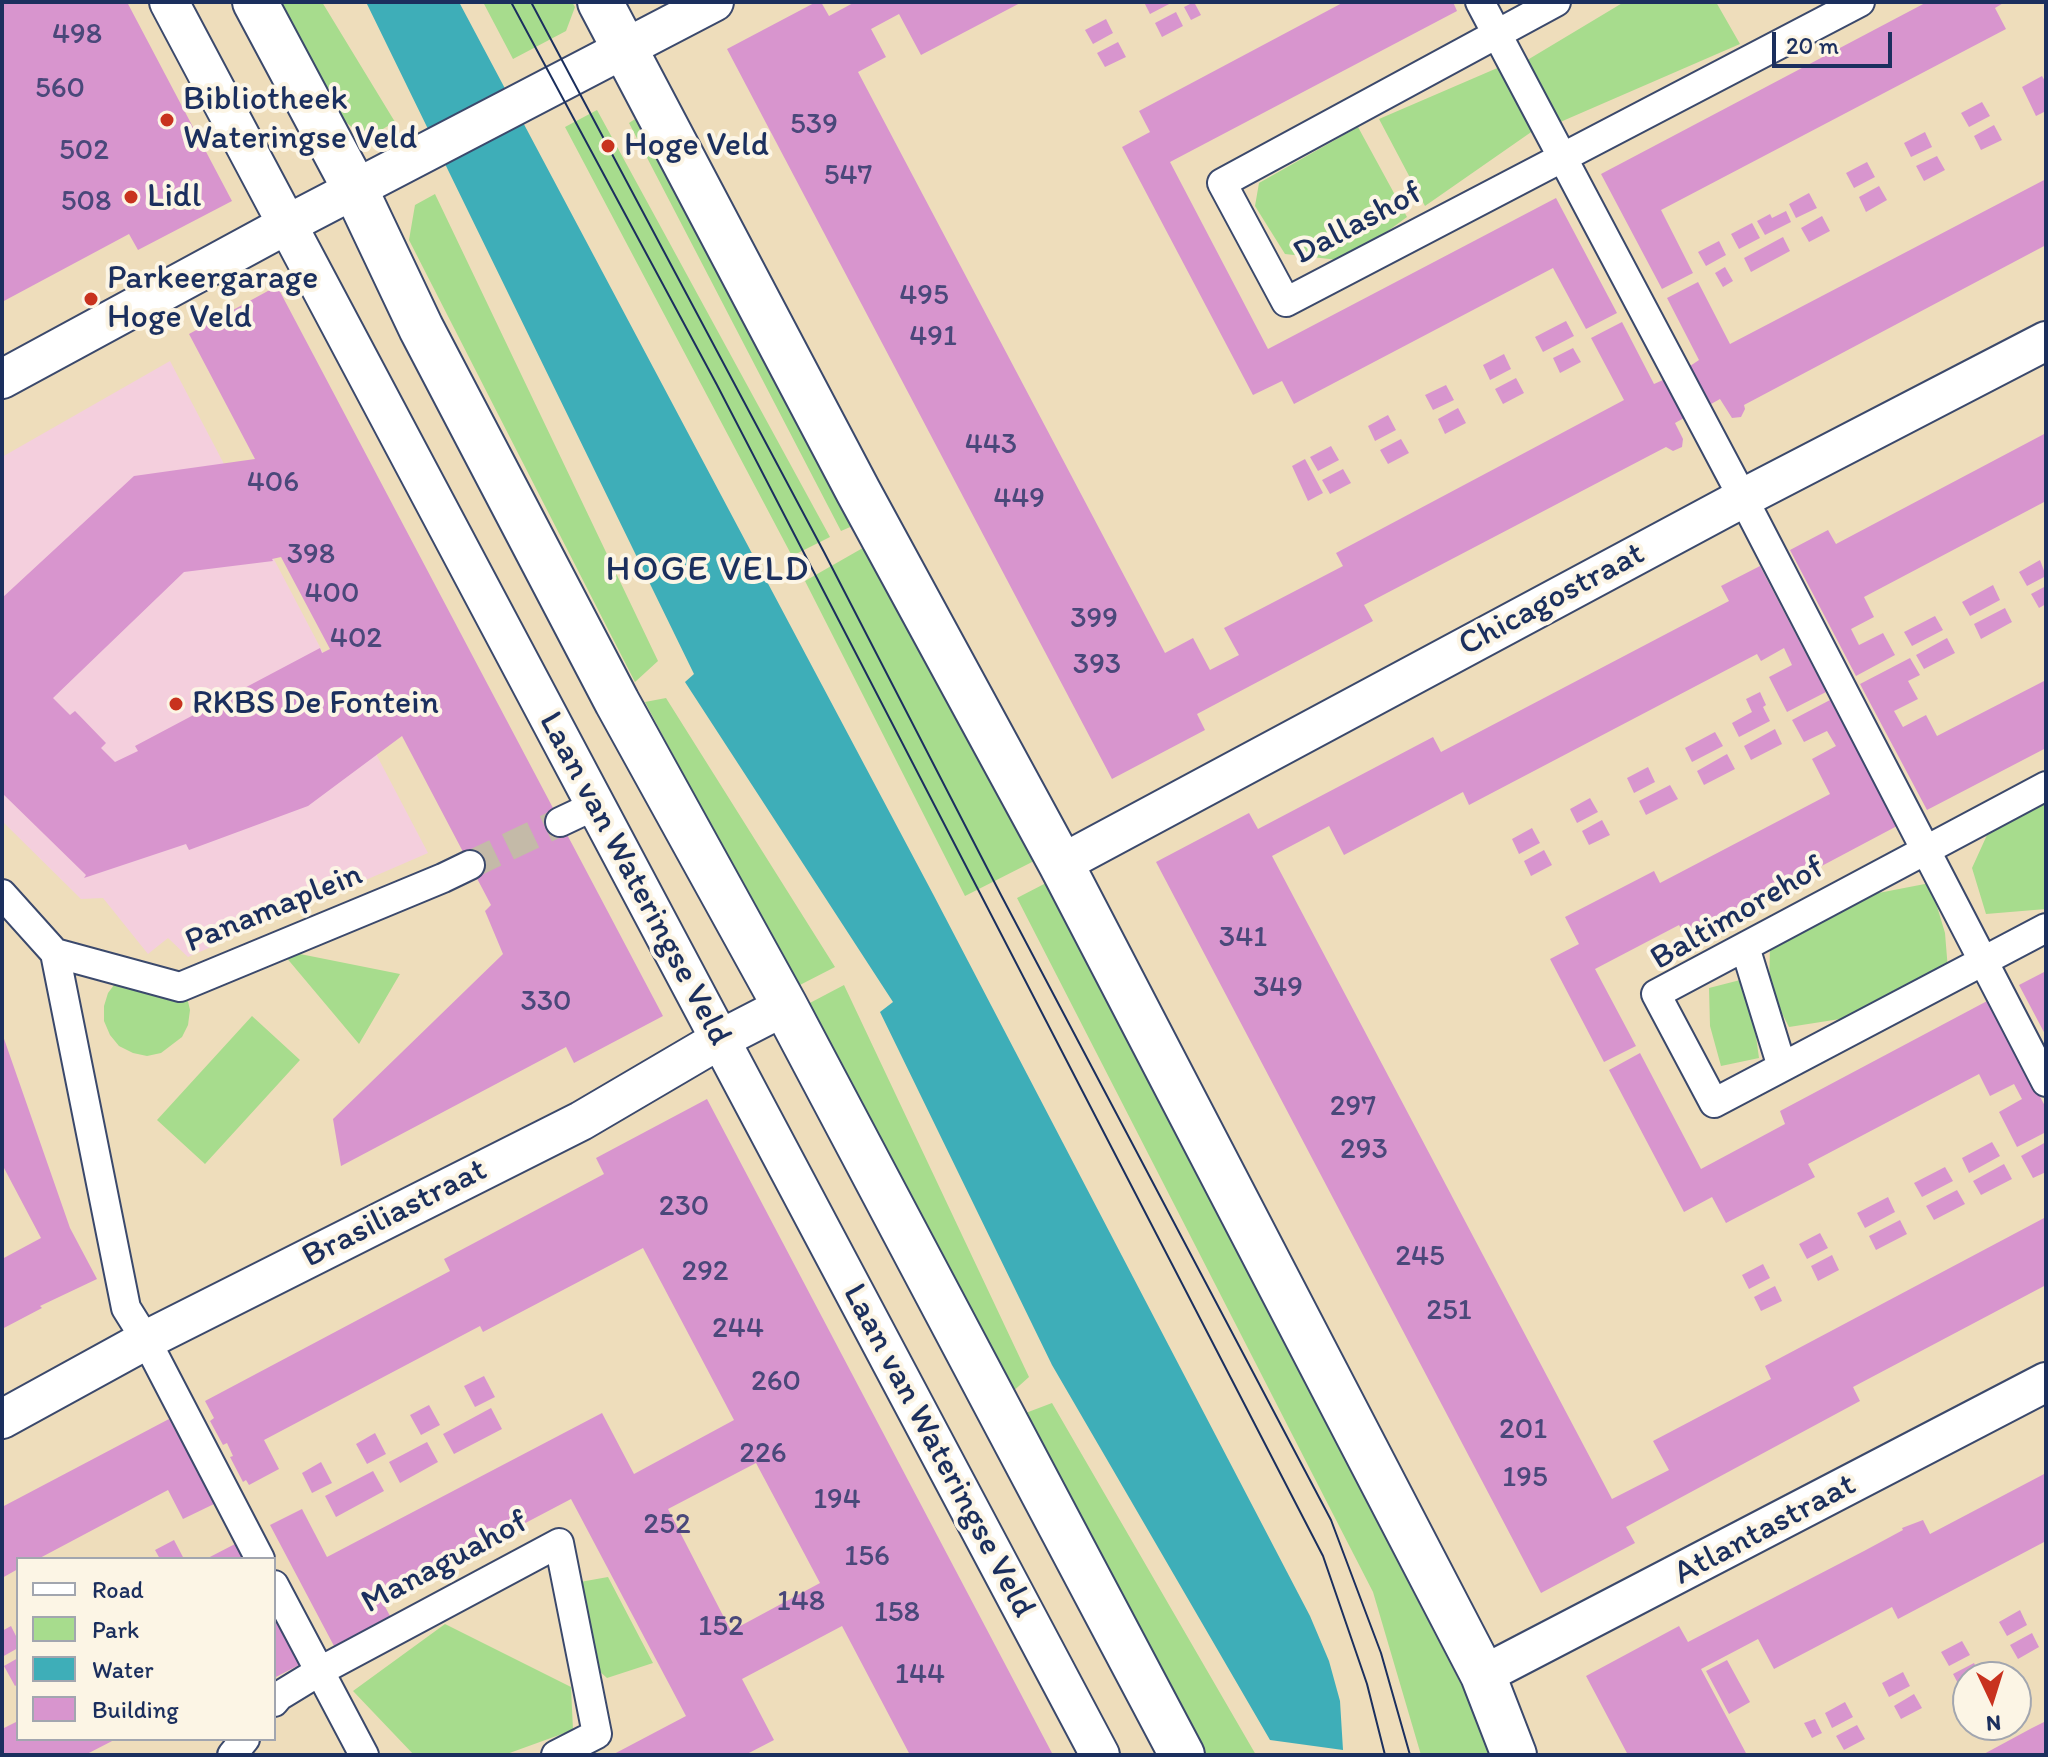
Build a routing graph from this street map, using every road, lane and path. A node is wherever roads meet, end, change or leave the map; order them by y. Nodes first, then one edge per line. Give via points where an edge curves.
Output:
1 (169, 2) edge
2 (255, 2) edge
3 (600, 2) edge
4 (714, 2) edge
5 (1480, 2) edge
6 (1556, 2) edge
7 (1860, 2) edge
8 (1497, 34) junction
9 (624, 48) junction
10 (1562, 158) junction
11 (355, 189) junction
12 (286, 225) junction
13 (2046, 341) edge
14 (2, 379) edge
15 (1743, 498) junction
16 (2046, 786) edge
17 (596, 805) junction
18 (560, 822) tunnel mouth
19 (1925, 851) junction
20 (1061, 864) junction
21 (470, 865) tunnel mouth
22 (2, 894) edge
23 (2046, 928) edge
24 (1745, 947) junction
25 (55, 953) junction
26 (1983, 961) junction
27 (785, 1006) junction
28 (719, 1040) junction
29 (1782, 1067) junction
30 (2046, 1082) edge
31 (146, 1340) junction
32 (2046, 1382) edge
33 (2, 1419) edge
34 (259, 1557) edge
35 (276, 1589) edge
36 (320, 1671) junction
37 (1483, 1675) junction
38 (276, 1700) edge
39 (364, 1755) edge
40 (556, 1755) edge
41 (1100, 1755) edge
42 (1182, 1755) edge
43 (1514, 1755) edge

1 - 12 street, Laan van Wateringse Veld
2 - 11 street, Laan van Wateringse Veld
3 - 9 street
4 - 9 street
5 - 8 street
6 - 8 street, Dallashof
7 - 10 street, Dallashof
8 - 10 street
8 - 10 street, Dallashof via 1222,183 1286,302
9 - 11 street
9 - 20 street
10 - 15 street
11 - 12 street
11 - 27 street, Laan van Wateringse Veld via 421,328 617,702
12 - 14 street
12 - 17 street, Laan van Wateringse Veld
13 - 15 street, Chicagostraat
15 - 19 street
15 - 20 street, Chicagostraat
16 - 19 street, Baltimorehof
17 - 18 street
17 - 28 street, Laan van Wateringse Veld
19 - 24 street, Baltimorehof
19 - 26 street
20 - 37 street
21 - 25 street, Panamaplein via 180,987
22 - 25 street
23 - 26 street, Baltimorehof
24 - 29 street
24 - 29 street, Baltimorehof via 1656,994 1714,1103
25 - 31 street via 126,1308
26 - 29 street, Baltimorehof
26 - 30 street
27 - 28 street, Brasiliastraat
27 - 42 street, Laan van Wateringse Veld
28 - 31 street, Brasiliastraat via 581,1121
28 - 41 street, Laan van Wateringse Veld
31 - 33 street, Brasiliastraat
31 - 34 street
32 - 37 street, Atlantastraat
35 - 36 street
36 - 38 street, Managuahof
36 - 39 street
36 - 40 street, Managuahof via 559,1543 597,1734
37 - 43 street

